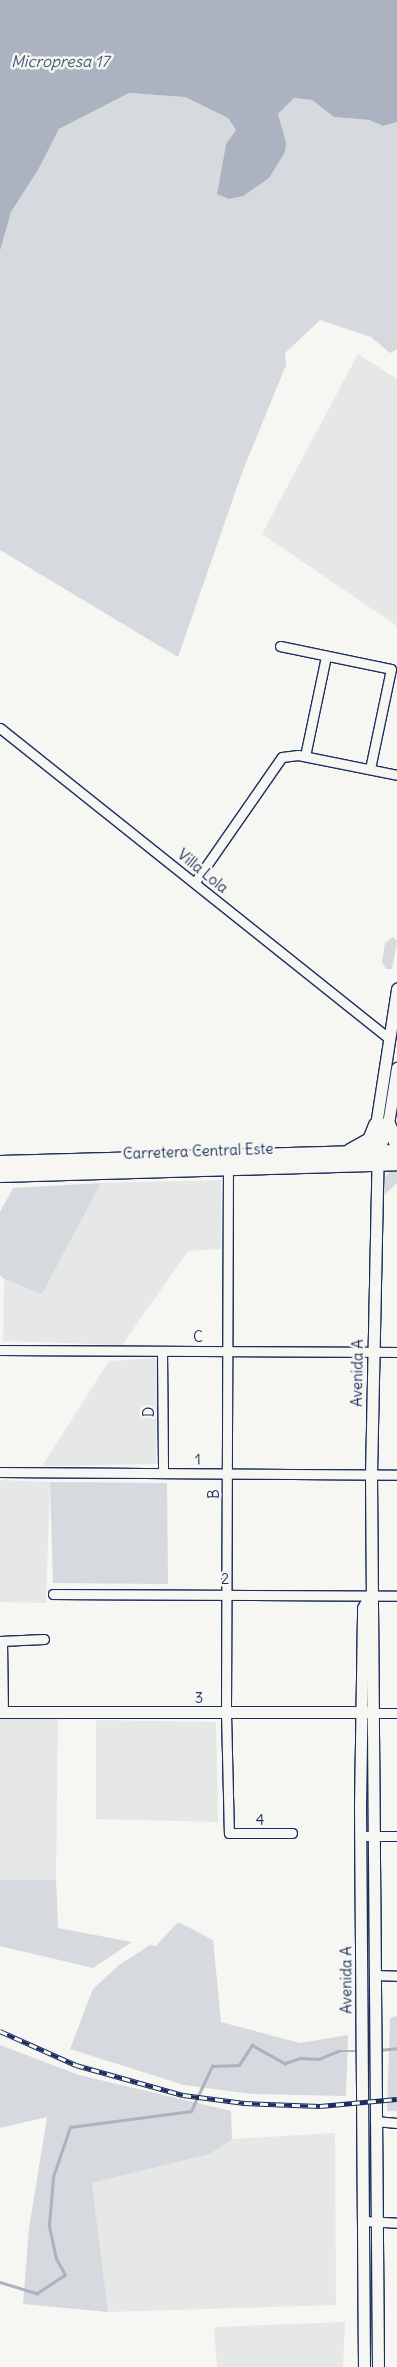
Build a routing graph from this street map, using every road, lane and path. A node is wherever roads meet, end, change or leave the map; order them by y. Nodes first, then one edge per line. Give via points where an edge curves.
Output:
1 (280, 646) dead end
2 (326, 656) junction
3 (0, 728) edge
4 (305, 756) junction
5 (370, 770) junction
6 (397, 775) edge
7 (194, 882) junction
8 (397, 989) edge
9 (393, 1042) edge
10 (397, 1068) edge
11 (382, 1124) junction
12 (397, 1144) edge
13 (348, 1152) junction
14 (397, 1152) edge
15 (378, 1157) junction
16 (228, 1161) junction
17 (0, 1162) edge
18 (397, 1163) edge
19 (0, 1175) edge
20 (0, 1350) edge
21 (162, 1351) junction
22 (229, 1351) junction
23 (373, 1352) junction
24 (397, 1352) edge
25 (0, 1472) edge
26 (228, 1472) junction
27 (163, 1473) junction
28 (371, 1475) junction
29 (397, 1475) edge
30 (227, 1593) junction
31 (53, 1594) dead end
32 (370, 1595) junction
33 (397, 1596) edge
34 (44, 1639) dead end
35 (1, 1641) edge
36 (1, 1712) edge
37 (368, 1712) junction
38 (226, 1713) junction
39 (397, 1713) edge
40 (229, 1833) joint
41 (292, 1834) dead end
42 (360, 1836) junction
43 (373, 1836) junction
44 (397, 1836) edge
45 (374, 1975) junction
46 (397, 1976) edge
47 (368, 2058) junction
48 (374, 2121) junction
49 (397, 2123) edge
50 (364, 2221) junction
51 (379, 2221) junction
52 (397, 2223) edge
53 (364, 2367) edge
54 (378, 2367) edge

1 - 2 street
2 - 4 street
2 - 5 street via 392,669
3 - 7 street, Villa Lola
4 - 5 street
4 - 7 street via 289,755 278,759
5 - 6 street
7 - 9 street, Villa Lola
8 - 9 main road
9 - 11 main road
10 - 11 main road
11 - 12 main road
11 - 13 main road via 370,1140
11 - 15 main road, Avenida A
13 - 15 main road, Carretera Central Este
13 - 16 main road, Carretera Central Este
14 - 15 main road, Carretera Central Este
15 - 16 main road, Carretera Central Este
15 - 18 main road, Carretera Central Este
15 - 23 main road, Avenida A
16 - 17 main road, Carretera Central Este
16 - 19 main road, Carretera Central Este
16 - 22 street, B
20 - 21 street, C
21 - 22 street, C
21 - 27 street, D
22 - 23 street, C
22 - 26 street, B
23 - 24 street, C
23 - 28 main road, Avenida A
25 - 27 street, 1
26 - 27 street, 1
26 - 28 street, 1
26 - 30 street, B
28 - 29 street, 1
28 - 32 main road, Avenida A
30 - 31 street, 2
30 - 32 street, 2
30 - 38 street, B
32 - 33 street, 2
32 - 37 main road, Avenida A via 362,1608 368,1659
34 - 35 street
35 - 36 street
36 - 38 main road, 3
37 - 38 main road, 3
37 - 39 street, 3
37 - 42 main road, Avenida A
37 - 43 main road, Avenida A
38 - 40 street, B
40 - 41 street, 4
42 - 43 street
42 - 47 main road, Avenida A via 361,2042
43 - 44 street
43 - 45 main road, Avenida A
45 - 46 street
45 - 47 main road, Avenida A via 374,2042
47 - 48 main road, Avenida A
47 - 50 main road, Avenida A
48 - 49 street
48 - 51 main road, Avenida A
50 - 51 street
50 - 53 main road, Avenida A
51 - 52 street
51 - 54 main road, Avenida A

